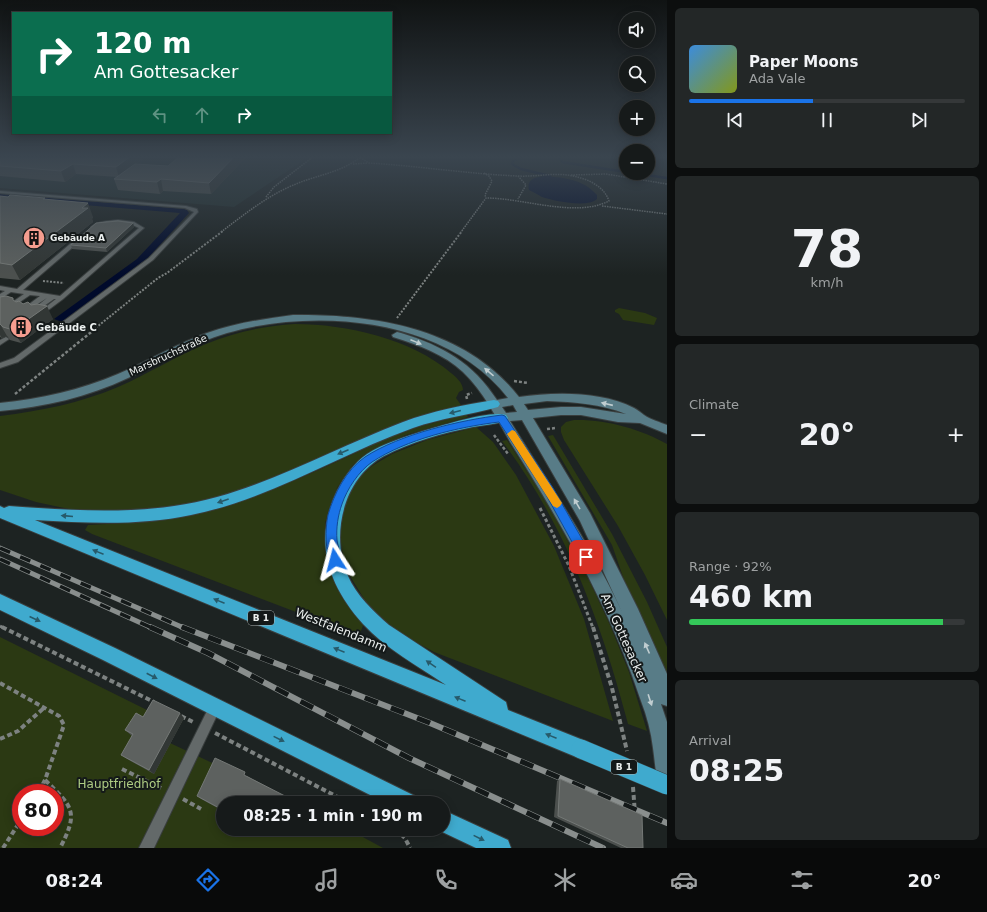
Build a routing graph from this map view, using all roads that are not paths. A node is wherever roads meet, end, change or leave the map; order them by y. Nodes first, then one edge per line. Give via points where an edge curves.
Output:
1 (44, 196) edge
2 (89, 230) edge
3 (83, 235) edge
4 (0, 288) edge
5 (9, 290) junction
6 (18, 291) junction
7 (29, 293) junction
8 (37, 294) junction
9 (44, 296) junction
10 (0, 297) edge
11 (52, 297) junction
12 (61, 298) junction
13 (9, 307) edge
14 (16, 309) edge
15 (23, 311) edge
16 (30, 313) edge
17 (39, 315) edge
18 (339, 318) junction
19 (6, 338) edge
20 (0, 343) edge
21 (0, 365) edge
22 (514, 401) junction
23 (494, 404) junction
24 (0, 407) edge
25 (525, 415) junction
26 (502, 418) junction
27 (642, 420) junction
28 (667, 430) edge
29 (0, 512) edge
30 (0, 602) edge
31 (667, 697) edge
32 (215, 707) junction
33 (522, 724) junction
34 (667, 779) edge
35 (667, 784) edge
36 (394, 796) edge
37 (450, 824) edge
38 (146, 848) edge
39 (500, 848) edge

1 - 21 lane via 186,207 196,212 151,259 16,360
2 - 12 lane via 94,225 105,222 138,224 142,228
3 - 6 lane
4 - 5 lane
5 - 6 lane
5 - 10 lane
6 - 7 lane
7 - 8 lane
7 - 13 lane
8 - 9 lane
8 - 14 lane
9 - 11 lane
9 - 15 lane
11 - 12 lane
11 - 16 lane
12 - 17 lane
22 -> 18 street, Marsbruchstraße via 501,383 483,367 447,346 378,322
18 -> 23 street, Marsbruchstraße via 401,336 452,358 467,370
18 - 24 street, Marsbruchstraße via 299,317 230,329 201,338 109,382 81,392
19 - 20 lane
22 - 23 street
22 - 25 street, Am Gottesacker
27 -> 22 street via 630,411 580,398 547,397
23 - 26 street, Am Gottesacker
23 -> 29 highway via 453,412 409,425 245,493 185,510 115,518
25 - 26 street
25 - 27 street via 570,410
31 -> 25 street, Am Gottesacker via 648,649 596,538
33 -> 26 highway via 391,638 370,619 341,580 332,540 336,504 354,474 368,460 426,434 472,422
26 -> 34 street, Am Gottesacker via 574,532 616,614 654,711 662,737
27 - 28 street
33 -> 29 highway, Westfalendamm / B 1
30 -> 32 highway
32 -> 36 highway
32 - 38 lane
35 -> 33 highway, Westfalendamm / B 1, bridge
37 -> 39 highway

